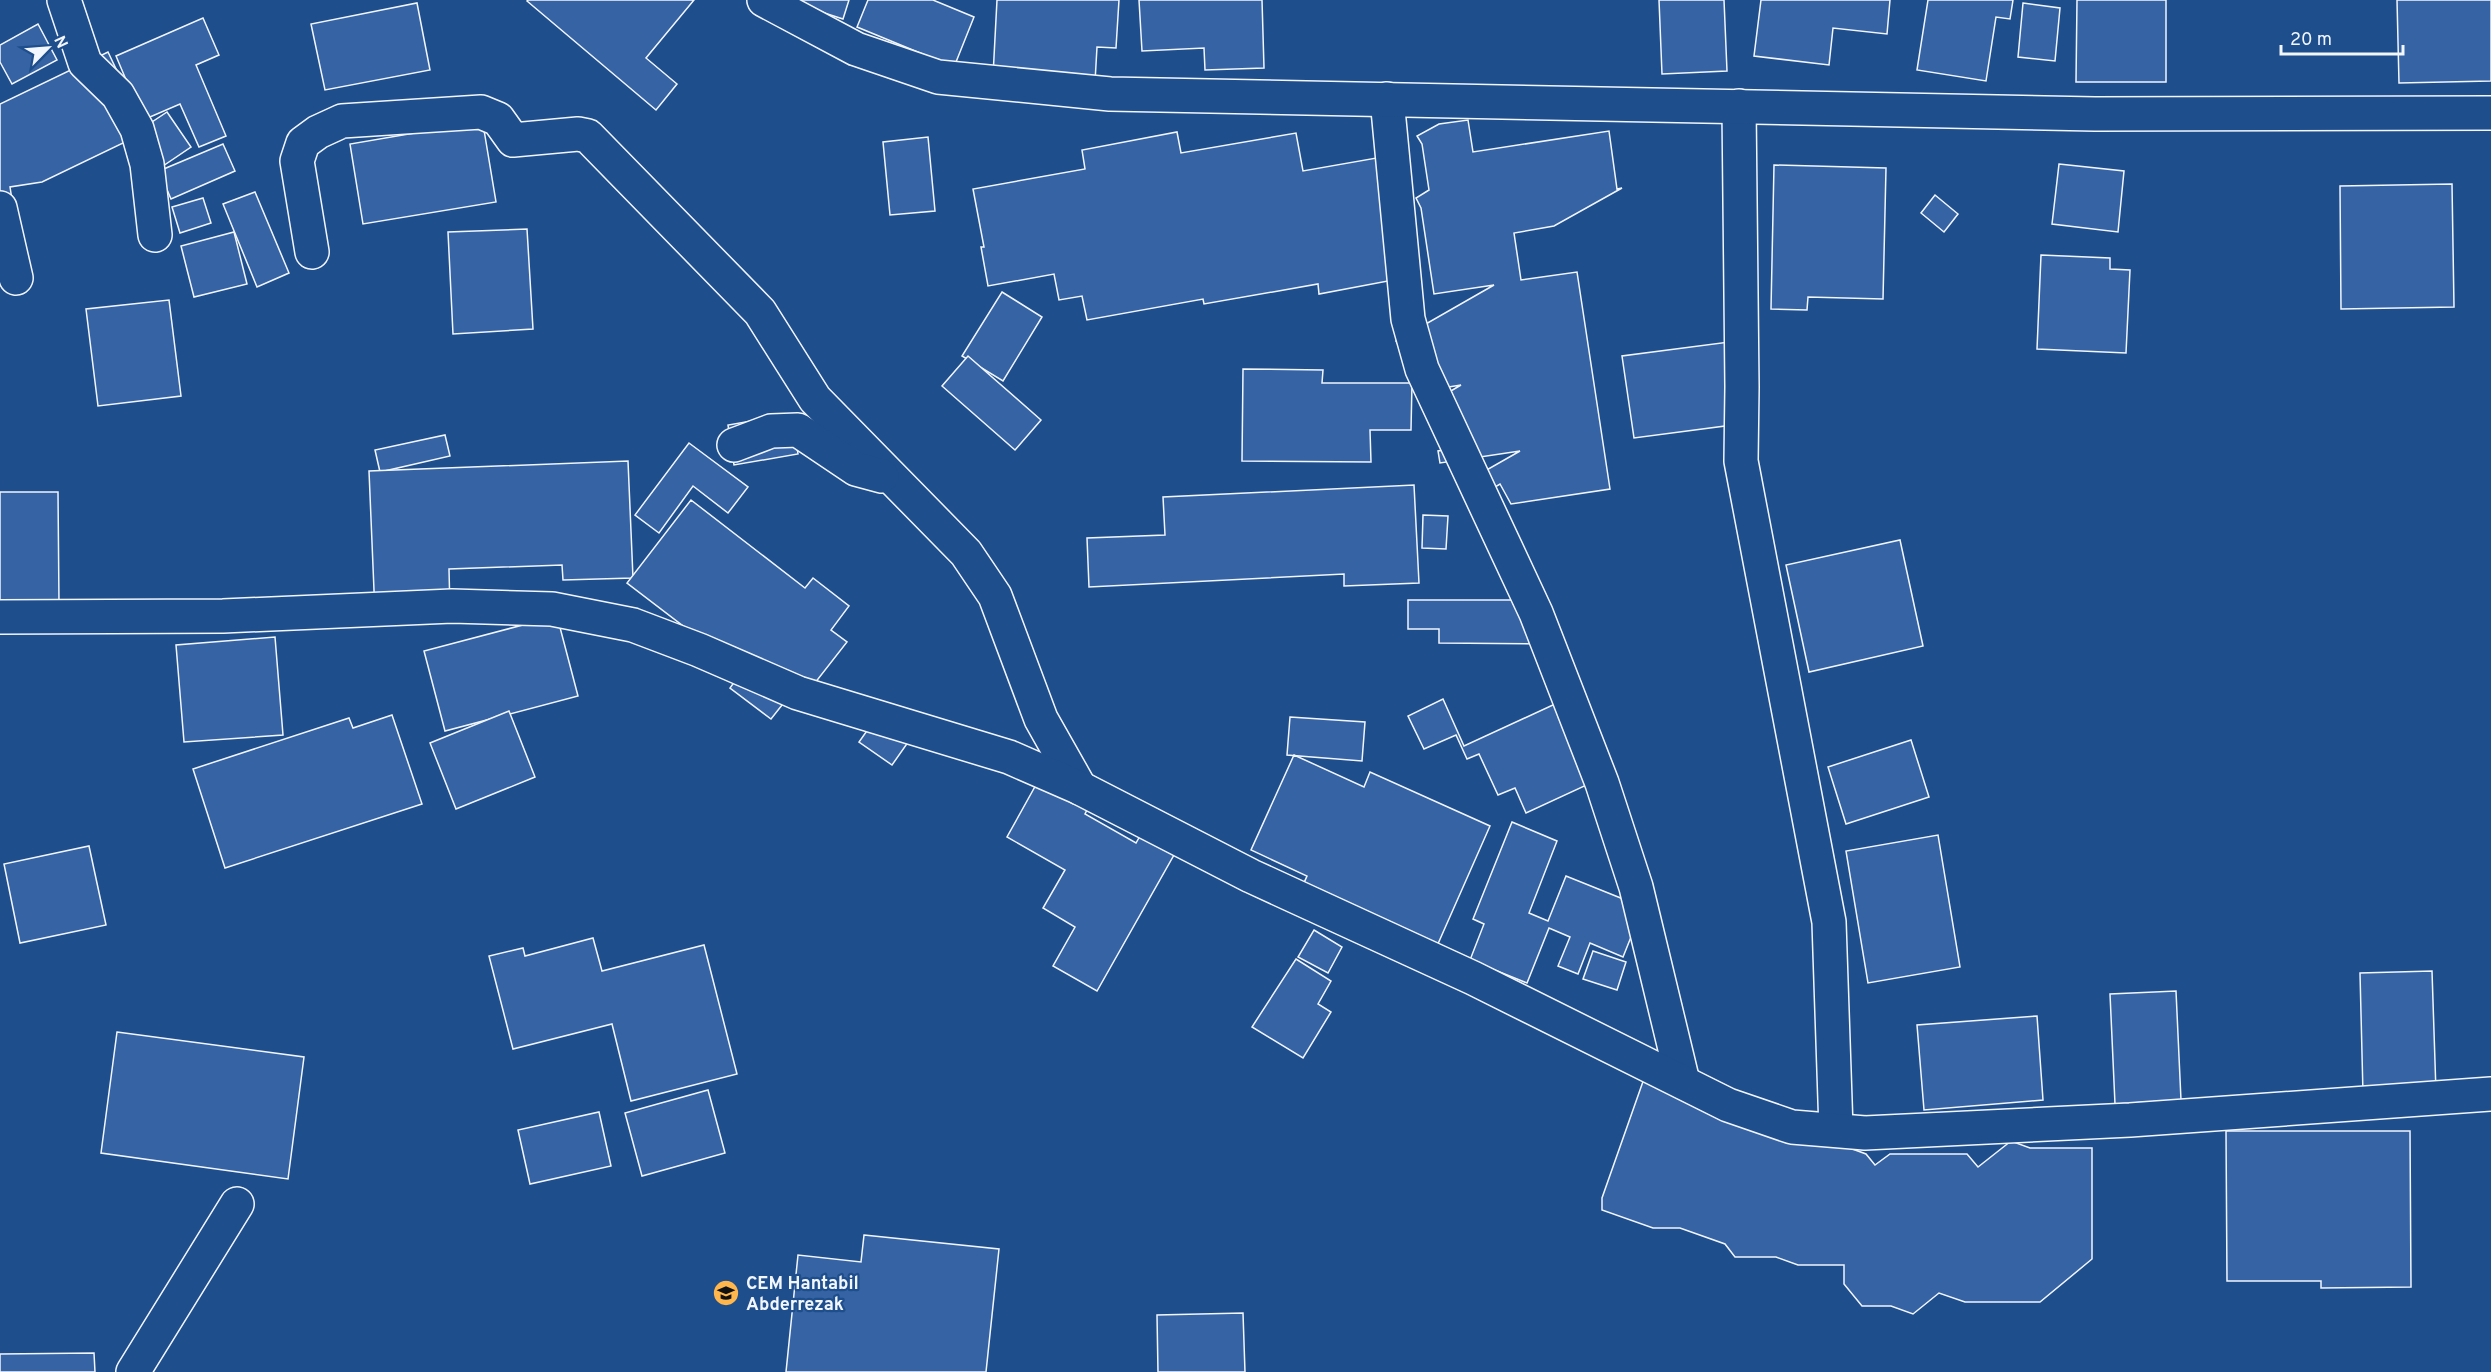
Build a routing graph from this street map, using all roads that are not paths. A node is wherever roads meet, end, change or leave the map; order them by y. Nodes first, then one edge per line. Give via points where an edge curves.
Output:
1 (64, 0) edge
2 (764, 0) edge
3 (1387, 99) junction
4 (1739, 106) junction
5 (2491, 112) edge
6 (0, 208) edge
7 (154, 235) dead end
8 (312, 252) dead end
9 (16, 278) dead end
10 (734, 445) dead end
11 (893, 479) junction
12 (0, 617) edge
13 (1080, 788) junction
14 (1683, 1082) junction
15 (2491, 1094) edge
16 (1836, 1130) junction
17 (237, 1204) dead end
18 (133, 1372) edge

1 - 7 street via 85,63 118,95 137,129 147,164
2 - 3 street via 856,49 938,77 1110,94
3 - 4 street
3 - 14 street via 1408,319 1422,369 1536,613 1602,783 1636,887
4 - 5 street via 2096,114
4 - 16 street via 1741,461 1829,922
6 - 9 street
8 - 11 street via 297,161 303,143 326,128 342,122 481,112 498,119 513,140 588,136 760,312 815,399
10 - 11 street via 771,431 798,430 856,469
11 - 13 street via 966,553 995,596 1041,719
12 - 13 street via 223,616 452,606 552,609 633,625 798,693 1009,757
13 - 14 street via 1251,876 1473,978
14 - 16 street via 1728,1105 1792,1127
15 - 16 street via 2130,1120 1865,1133
17 - 18 street

